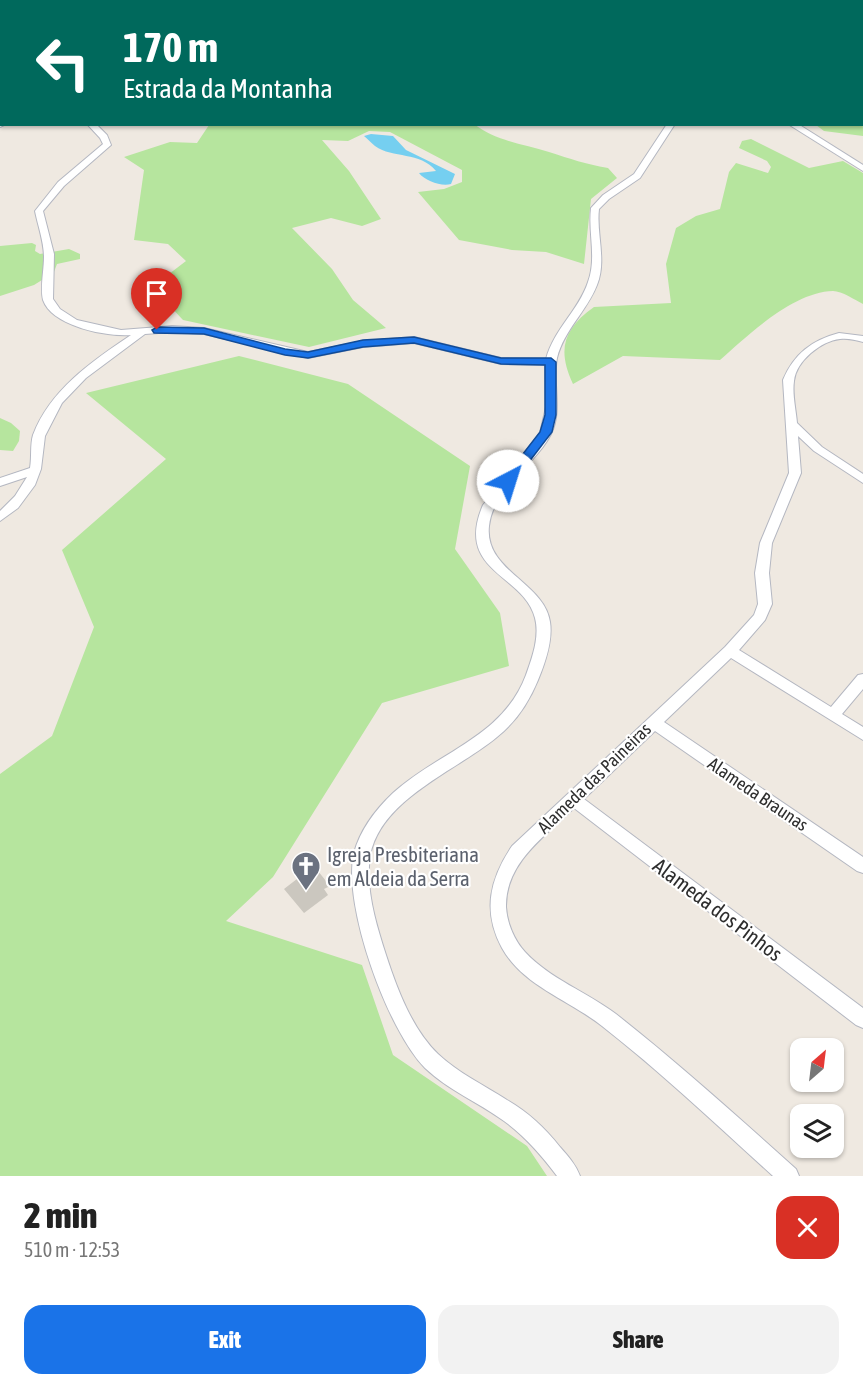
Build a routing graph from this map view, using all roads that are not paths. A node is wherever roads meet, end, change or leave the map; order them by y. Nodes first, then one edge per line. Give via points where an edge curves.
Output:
1 (93, 126) edge
2 (670, 126) edge
3 (795, 126) edge
4 (863, 169) edge
5 (142, 332) junction
6 (863, 339) edge
7 (551, 362) junction
8 (792, 425) junction
9 (808, 439) junction
10 (794, 441) junction
11 (818, 449) junction
12 (796, 460) junction
13 (35, 470) junction
14 (863, 479) edge
15 (0, 482) edge
16 (0, 517) edge
17 (730, 651) junction
18 (863, 680) edge
19 (832, 715) junction
20 (653, 722) junction
21 (863, 734) edge
22 (573, 799) junction
23 (863, 866) edge
24 (863, 1019) edge
25 (570, 1176) edge
26 (789, 1176) edge

1 - 5 street via 107,145 62,184 39,211 50,254 48,299 56,311 73,322 107,332
2 - 7 street via 637,176 595,208 596,272 585,298 567,321
3 - 4 street
5 - 7 street via 204,331 308,355 363,344 414,340 501,361
5 - 13 street via 92,366 68,389 40,432
6 - 8 street, Alameda das Paineiras via 838,335 800,358 788,381
7 - 25 street via 551,415 546,432 490,506 482,531 492,560 541,612 544,629 531,682 509,718 493,734 410,788 390,806 367,841 360,874 367,919 380,963 397,1007 422,1050 440,1067 513,1115 536,1135
8 - 9 street
8 - 10 street, Alameda das Paineiras
9 - 10 street
9 - 11 street
10 - 12 street, Alameda das Paineiras
11 - 12 street
11 - 14 street
12 - 17 street, Alameda das Paineiras via 787,497 766,543 762,573 766,592 760,617
13 - 15 street
13 - 16 street via 22,498
17 - 19 street
17 - 20 street, Alameda das Paineiras
18 - 19 street
19 - 21 street
20 - 22 street, Alameda das Paineiras
20 - 23 street, Alameda Braunas
22 - 24 street, Alameda dos Pinhos
22 - 26 street, Alameda das Paineiras via 518,851 501,878 496,911 509,944 542,978 604,1016 658,1060

